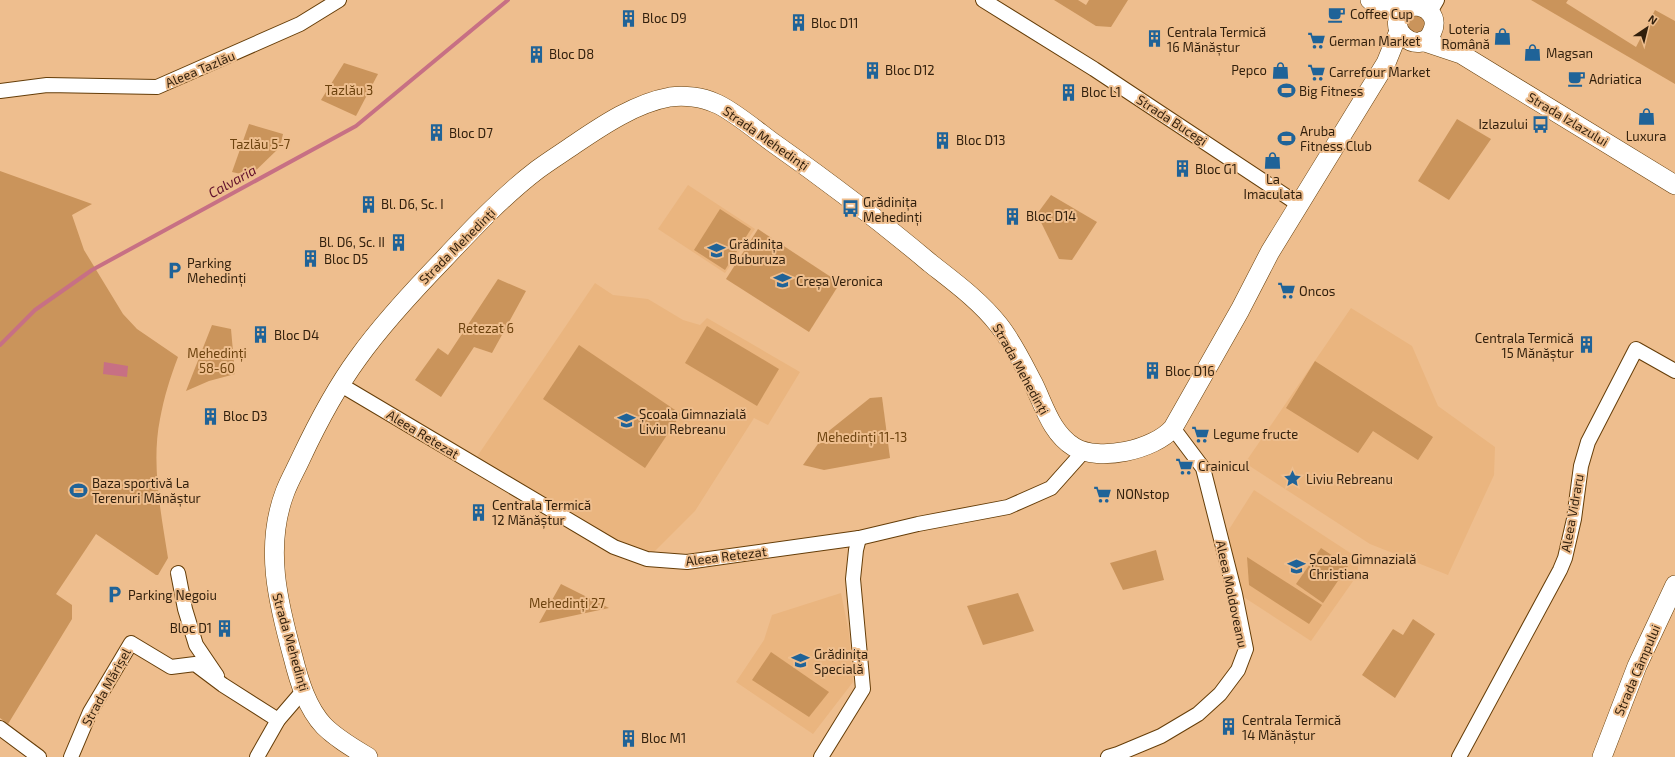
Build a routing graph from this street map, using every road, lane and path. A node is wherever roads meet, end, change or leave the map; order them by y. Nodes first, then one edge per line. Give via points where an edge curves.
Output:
1 (339, 0) edge
2 (983, 0) edge
3 (1368, 0) edge
4 (1409, 7) junction
5 (1434, 12) edge
6 (1398, 30) junction
7 (1419, 42) junction
8 (1461, 54) junction
9 (1386, 63) junction
10 (0, 91) edge
11 (1675, 185) edge
12 (1298, 204) junction
13 (1675, 371) edge
14 (341, 385) junction
15 (1173, 428) junction
16 (1084, 451) junction
17 (859, 538) junction
18 (178, 573) dead end
19 (1675, 585) edge
20 (223, 685) junction
21 (303, 691) junction
22 (278, 720) junction
23 (0, 728) edge
24 (1115, 756) edge
25 (39, 757) edge
26 (71, 757) edge
27 (256, 757) edge
28 (368, 757) edge
29 (821, 757) edge
30 (1459, 757) edge
31 (1602, 757) edge

1 - 10 street, Aleea Tazlău via 300,24 157,87 47,85
2 - 12 street, Strada Bucegi via 1094,69
3 - 4 street, Strada Izlazului
3 - 6 street, Strada Izlazului
4 - 5 street, Strada Izlazului via 1422,7
4 - 6 street via 1401,13
5 - 7 street via 1431,35
5 - 8 street, Strada Izlazului
6 - 7 street, Strada Izlazului via 1406,39
6 - 9 street, Strada Mehedinți
7 - 8 street, Strada Izlazului
7 - 9 street, Strada Mehedinți
8 - 11 street, Strada Izlazului
9 - 12 street, Strada Mehedinți
12 - 15 street, Strada Mehedinți
13 - 30 street, Aleea Vidraru via 1636,349 1588,442 1581,466 1574,519 1560,570
14 - 16 street, Strada Mehedinți via 355,361 412,291 459,242 537,170 599,128 628,112 655,100 675,96 692,97 716,103 793,156 970,294 1001,327 1034,385 1054,428 1066,441
14 - 17 street, Aleea Retezat via 614,547 647,559 687,562
14 - 21 street, Strada Mehedinți via 311,437 284,494 274,550 276,590
15 - 16 street, Strada Mehedinți via 1158,441 1133,449 1104,454
15 - 24 street, Aleea Moldoveanu via 1203,468 1246,649 1238,670 1220,694 1198,714 1161,736
16 - 17 street, Aleea Retezat via 1051,488 1008,507
17 - 29 street via 853,579 863,689
18 - 20 street via 196,645
19 - 31 street, Strada Câmpului via 1638,666
20 - 22 street, Strada Mărișel
20 - 26 street, Strada Mărișel via 195,664 171,667 131,643 90,712
21 - 22 street
21 - 28 street, Strada Mehedinți via 323,725
22 - 27 street
23 - 25 street

